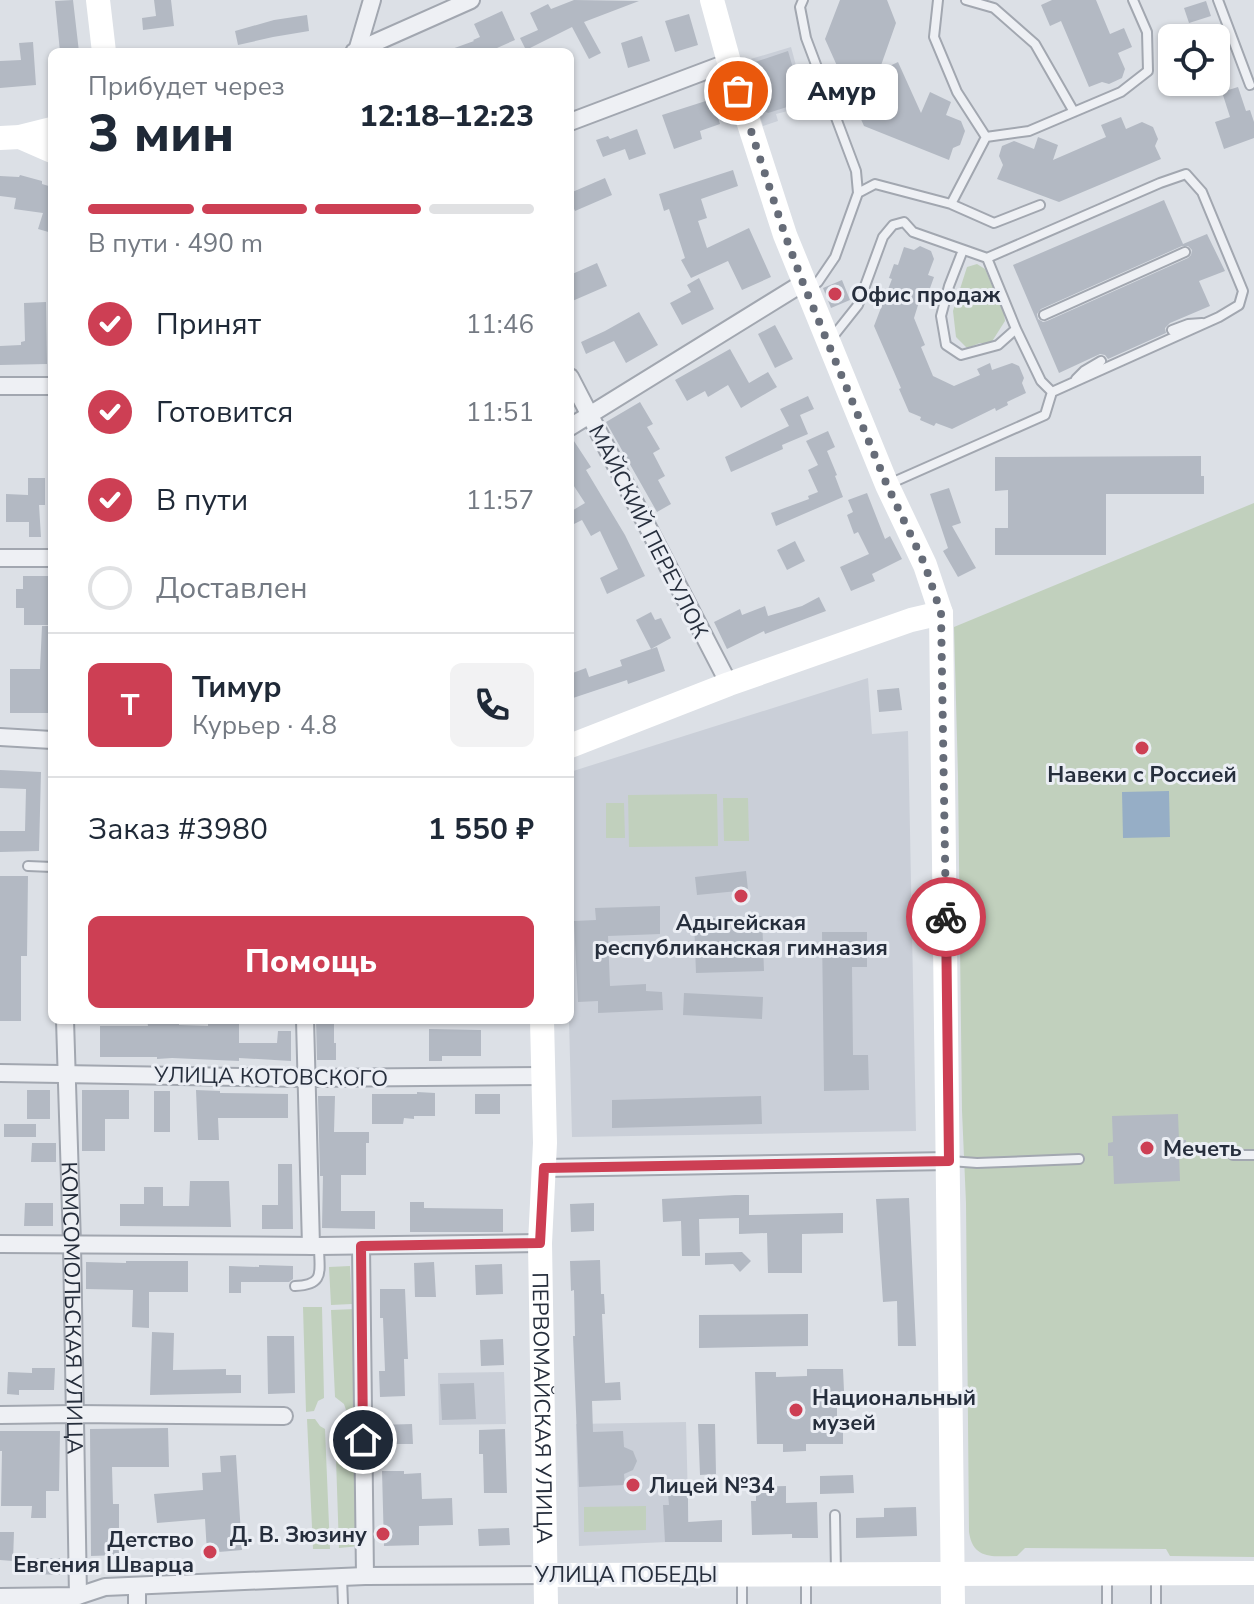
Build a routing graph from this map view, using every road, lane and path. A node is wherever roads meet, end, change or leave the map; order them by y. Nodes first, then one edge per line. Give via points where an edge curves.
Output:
1 (98, 0) edge
2 (372, 0) edge
3 (471, 0) edge
4 (712, 0) edge
5 (803, 0) edge
6 (938, 0) edge
7 (966, 0) edge
8 (1133, 0) edge
9 (1218, 0) edge
10 (104, 48) edge
11 (356, 48) edge
12 (364, 48) edge
13 (729, 62) junction
14 (1250, 85) dead end
15 (1074, 112) junction
16 (574, 120) edge
17 (48, 130) edge
18 (986, 137) junction
19 (10, 138) edge
20 (48, 150) edge
21 (858, 193) junction
22 (951, 204) junction
23 (1040, 205) dead end
24 (1221, 237) junction
25 (1210, 242) dead end
26 (963, 250) junction
27 (1185, 252) dead end
28 (987, 258) junction
29 (805, 287) junction
30 (1044, 315) dead end
31 (1207, 323) junction
32 (1016, 329) junction
33 (1172, 330) dead end
34 (828, 343) junction
35 (1101, 361) dead end
36 (1073, 382) junction
37 (574, 385) edge
38 (0, 386) edge
39 (48, 386) edge
40 (1052, 392) junction
41 (589, 415) junction
42 (574, 424) edge
43 (887, 485) junction
44 (0, 558) edge
45 (48, 558) edge
46 (941, 613) junction
47 (729, 684) junction
48 (0, 737) edge
49 (48, 740) edge
50 (574, 744) edge
51 (28, 866) dead end
52 (48, 867) edge
53 (65, 1024) edge
54 (305, 1024) edge
55 (542, 1024) edge
56 (0, 1073) edge
57 (66, 1074) junction
58 (543, 1076) junction
59 (307, 1078) junction
60 (1233, 1155) dead end
61 (1254, 1155) edge
62 (1079, 1159) dead end
63 (949, 1161) junction
64 (544, 1168) junction
65 (540, 1243) junction
66 (0, 1244) edge
67 (72, 1244) junction
68 (315, 1246) junction
69 (361, 1246) junction
70 (295, 1286) dead end
71 (75, 1414) junction
72 (0, 1415) edge
73 (284, 1416) dead end
74 (835, 1515) dead end
75 (953, 1573) junction
76 (1107, 1573) junction
77 (1156, 1573) junction
78 (1254, 1573) edge
79 (742, 1574) junction
80 (805, 1574) junction
81 (836, 1574) junction
82 (546, 1575) junction
83 (365, 1576) junction
84 (341, 1577) junction
85 (137, 1586) junction
86 (78, 1596) junction
87 (0, 1597) edge
88 (137, 1604) edge
89 (343, 1604) edge
90 (546, 1604) edge
91 (742, 1604) edge
92 (806, 1604) edge
93 (953, 1604) edge
94 (1107, 1604) edge
95 (1156, 1604) edge

1 - 10 street
2 - 11 street
3 - 12 street
4 - 13 street
5 - 21 lane via 806,38 856,171
6 - 18 lane via 934,37 957,92
7 - 15 lane via 994,8 1035,44
8 - 15 lane via 1147,32 1148,71 1121,92
9 - 14 lane
13 - 16 street
13 - 29 street
15 - 18 lane via 1029,131
17 - 19 street
18 - 22 lane
19 - 20 street
21 - 22 lane via 875,184
21 - 29 lane via 835,257 818,282
22 - 23 lane via 994,223
24 - 25 lane
24 - 28 lane via 1202,192 1186,174
24 - 31 lane via 1243,291 1239,305
26 - 28 lane
26 - 32 lane via 941,316 946,345 961,355 998,345
26 - 34 lane via 913,232 904,222 893,225 883,237 858,305
27 - 30 lane
28 - 32 lane
29 - 34 street
29 - 41 street
31 - 33 lane
31 - 36 lane
32 - 40 lane via 1041,381
34 - 43 street
35 - 36 lane
36 - 40 lane
37 - 41 street, МАЙСКИЙ ПЕРЕУЛОК
38 - 39 street
40 - 43 lane via 1045,415
41 - 42 street
41 - 47 street, МАЙСКИЙ ПЕРЕУЛОК
43 - 46 street
44 - 45 street
46 - 47 street
46 - 63 street
47 - 50 street
48 - 49 street
51 - 52 lane
53 - 57 street, КОМСОМОЛЬСКАЯ УЛИЦА
54 - 59 street
55 - 58 street, ПЕРВОМАЙСКАЯ УЛИЦА
56 - 57 street, УЛИЦА КОТОВСКОГО
57 - 59 street, УЛИЦА КОТОВСКОГО
57 - 67 street, КОМСОМОЛЬСКАЯ УЛИЦА
58 - 59 street, УЛИЦА КОТОВСКОГО
58 - 64 street, ПЕРВОМАЙСКАЯ УЛИЦА
59 - 68 street
60 - 61 lane
62 - 63 lane
63 - 64 street
63 - 75 street
64 - 65 street, ПЕРВОМАЙСКАЯ УЛИЦА
65 - 69 street
65 - 82 street, ПЕРВОМАЙСКАЯ УЛИЦА
66 - 67 street
67 - 68 street
67 - 71 street, КОМСОМОЛЬСКАЯ УЛИЦА
68 - 69 street
68 - 70 lane via 318,1280
69 - 83 street
71 - 72 street
71 - 73 street
71 - 86 street, КОМСОМОЛЬСКАЯ УЛИЦА
74 - 81 lane
75 - 76 street, УЛИЦА ПОБЕДЫ
75 - 81 street, УЛИЦА ПОБЕДЫ
75 - 93 street
76 - 77 street, УЛИЦА ПОБЕДЫ
76 - 94 lane
77 - 78 street, УЛИЦА ПОБЕДЫ
77 - 95 lane
79 - 80 street, УЛИЦА ПОБЕДЫ
79 - 82 street, УЛИЦА ПОБЕДЫ
79 - 91 lane
80 - 81 street, УЛИЦА ПОБЕДЫ
80 - 92 lane
82 - 83 street, УЛИЦА ПОБЕДЫ
82 - 90 street, ПЕРВОМАЙСКАЯ УЛИЦА
83 - 84 street, УЛИЦА ПОБЕДЫ
84 - 85 street, УЛИЦА ПОБЕДЫ
84 - 89 lane
85 - 86 street, УЛИЦА ПОБЕДЫ via 105,1587
85 - 88 street
86 - 87 street, УЛИЦА ПОБЕДЫ

